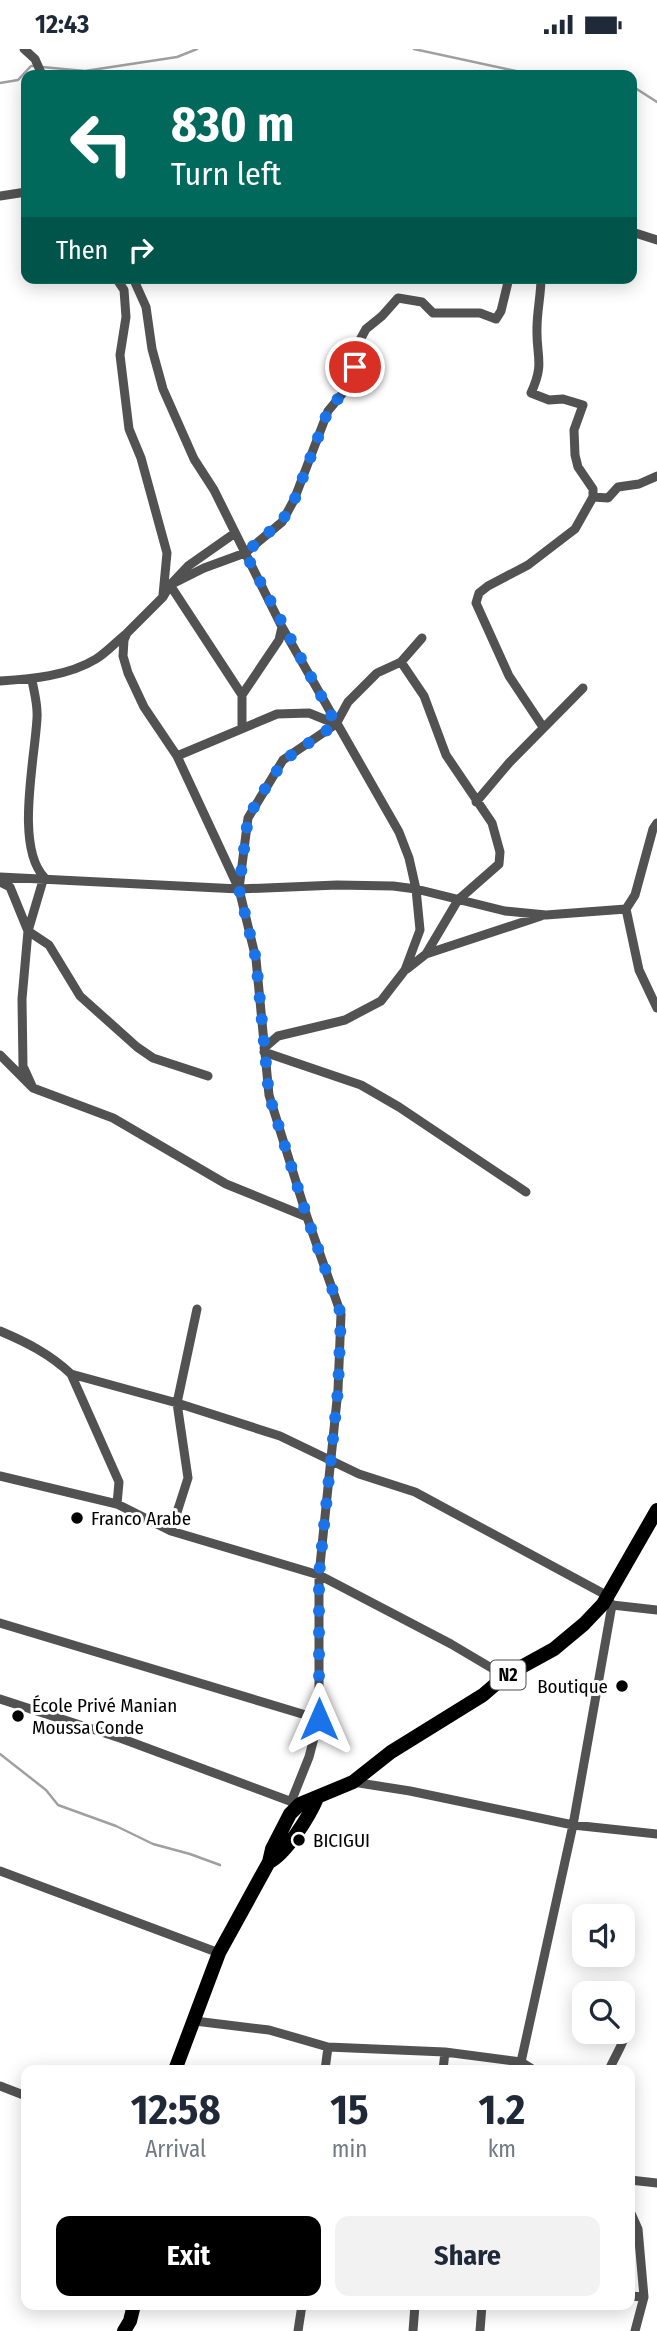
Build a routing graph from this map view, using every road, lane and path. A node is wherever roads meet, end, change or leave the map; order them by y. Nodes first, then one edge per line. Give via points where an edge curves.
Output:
1 (24, 49) edge
2 (40, 70) edge
3 (21, 192) edge
4 (0, 196) edge
5 (637, 234) edge
6 (657, 240) edge
7 (120, 284) edge
8 (136, 284) edge
9 (508, 284) edge
10 (540, 284) edge
11 (657, 476) edge
12 (593, 497) junction
13 (235, 533) junction
14 (245, 553) junction
15 (170, 585) junction
16 (163, 597) junction
17 (282, 627) junction
18 (127, 633) junction
19 (422, 638) dead end
20 (401, 662) junction
21 (32, 680) junction
22 (0, 681) edge
23 (583, 688) dead end
24 (242, 695) junction
25 (336, 724) junction
26 (542, 727) junction
27 (242, 728) junction
28 (177, 756) junction
29 (476, 802) junction
30 (657, 823) edge
31 (0, 877) edge
32 (44, 877) junction
33 (0, 882) edge
34 (239, 889) junction
35 (416, 889) junction
36 (458, 900) junction
37 (626, 909) junction
38 (546, 915) junction
39 (28, 931) junction
40 (426, 954) junction
41 (405, 970) junction
42 (657, 1008) edge
43 (264, 1050) junction
44 (0, 1055) edge
45 (208, 1076) dead end
46 (33, 1088) junction
47 (526, 1192) dead end
48 (307, 1217) junction
49 (197, 1309) dead end
50 (0, 1331) edge
51 (71, 1374) junction
52 (177, 1403) junction
53 (330, 1459) junction
54 (0, 1476) edge
55 (117, 1504) junction
56 (657, 1510) edge
57 (171, 1531) junction
58 (319, 1575) junction
59 (609, 1600) junction
60 (657, 1610) edge
61 (0, 1623) edge
62 (505, 1676) junction
63 (0, 1699) edge
64 (319, 1719) junction
65 (353, 1782) junction
66 (305, 1804) junction
67 (573, 1825) junction
68 (657, 1834) edge
69 (0, 1871) edge
70 (219, 1954) junction
71 (195, 2021) junction
72 (623, 2044) edge
73 (328, 2047) junction
74 (445, 2052) junction
75 (521, 2062) junction
76 (177, 2065) edge
77 (326, 2065) edge
78 (444, 2065) edge
79 (526, 2065) edge
80 (612, 2065) edge
81 (0, 2086) edge
82 (21, 2094) edge
83 (635, 2181) edge
84 (657, 2183) edge
85 (635, 2222) edge
86 (635, 2296) edge
87 (643, 2297) junction
88 (133, 2310) edge
89 (301, 2310) edge
90 (415, 2310) edge
91 (482, 2310) edge
92 (130, 2328) edge
93 (298, 2331) edge
94 (413, 2331) edge
95 (480, 2331) edge
96 (635, 2331) edge

1 - 2 street
3 - 4 street
5 - 6 street
7 - 16 street via 126,317 120,355 129,429 167,554
8 - 13 street via 146,307 163,389 194,459
9 - 14 street via 496,319 480,313 433,313 422,302 398,298 366,328 355,349 351,378 328,411 294,501 282,521
10 - 12 street via 536,330 541,362 531,393 583,405 574,430 575,455
11 - 12 street via 618,487 608,498
12 - 26 street via 575,529 528,565 488,586 476,603 509,676
13 - 14 street
13 - 15 street via 188,566
14 - 15 street
14 - 17 street
15 - 16 street
15 - 24 street
16 - 18 street
17 - 24 street via 279,640
17 - 25 street
18 - 21 street via 95,660
18 - 28 street via 123,656 128,673
19 - 20 street
20 - 25 street via 377,673 348,702
20 - 29 street via 424,696 446,755
21 - 22 street
21 - 32 street via 37,718 29,824 34,867
23 - 26 street
24 - 27 street
25 - 27 street via 309,713 276,714
25 - 34 street via 284,760 259,798 248,818
25 - 35 street via 398,832
26 - 29 street
27 - 28 street
28 - 34 street
29 - 36 street via 492,823 499,864
30 - 37 street via 635,895
31 - 32 street
32 - 34 street
32 - 39 street
33 - 39 street via 10,887
34 - 35 street via 337,885
34 - 43 street via 256,959
35 - 36 street
35 - 41 street via 420,930
36 - 38 street
36 - 40 street
37 - 38 street
37 - 42 street via 639,970
38 - 40 street
39 - 45 street via 49,945 80,996 137,1047 153,1058
39 - 46 street via 22,1045 23,1066
40 - 41 street
41 - 43 street via 381,1001 345,1020 278,1036
43 - 47 street via 361,1085
43 - 48 street via 269,1095
44 - 46 street
46 - 48 street via 113,1118 226,1184
48 - 53 street via 341,1314
49 - 52 street
50 - 51 street via 29,1343
51 - 52 street
51 - 55 street via 119,1482
52 - 53 street via 280,1436
52 - 57 street via 188,1478
53 - 58 street
53 - 59 street via 415,1492
54 - 55 street
55 - 57 street
56 - 59 highway, N2
57 - 58 street
58 - 62 street
58 - 64 street
59 - 60 street
59 - 62 highway, N2 via 562,1642
59 - 67 street
61 - 64 street
62 - 65 highway, N2
63 - 66 street
64 - 66 street via 309,1757
65 - 66 highway, N2
65 - 67 street
66 - 70 highway via 290,1814
67 - 68 street
67 - 75 street
69 - 70 street
70 - 71 highway
71 - 73 street via 269,2030
71 - 76 highway
72 - 80 street
73 - 74 street
73 - 77 street
74 - 75 street
74 - 78 street
75 - 79 street
81 - 82 street
83 - 84 street
85 - 87 street
86 - 87 street
87 - 96 street
88 - 92 highway
89 - 93 street
90 - 94 street
91 - 95 street

